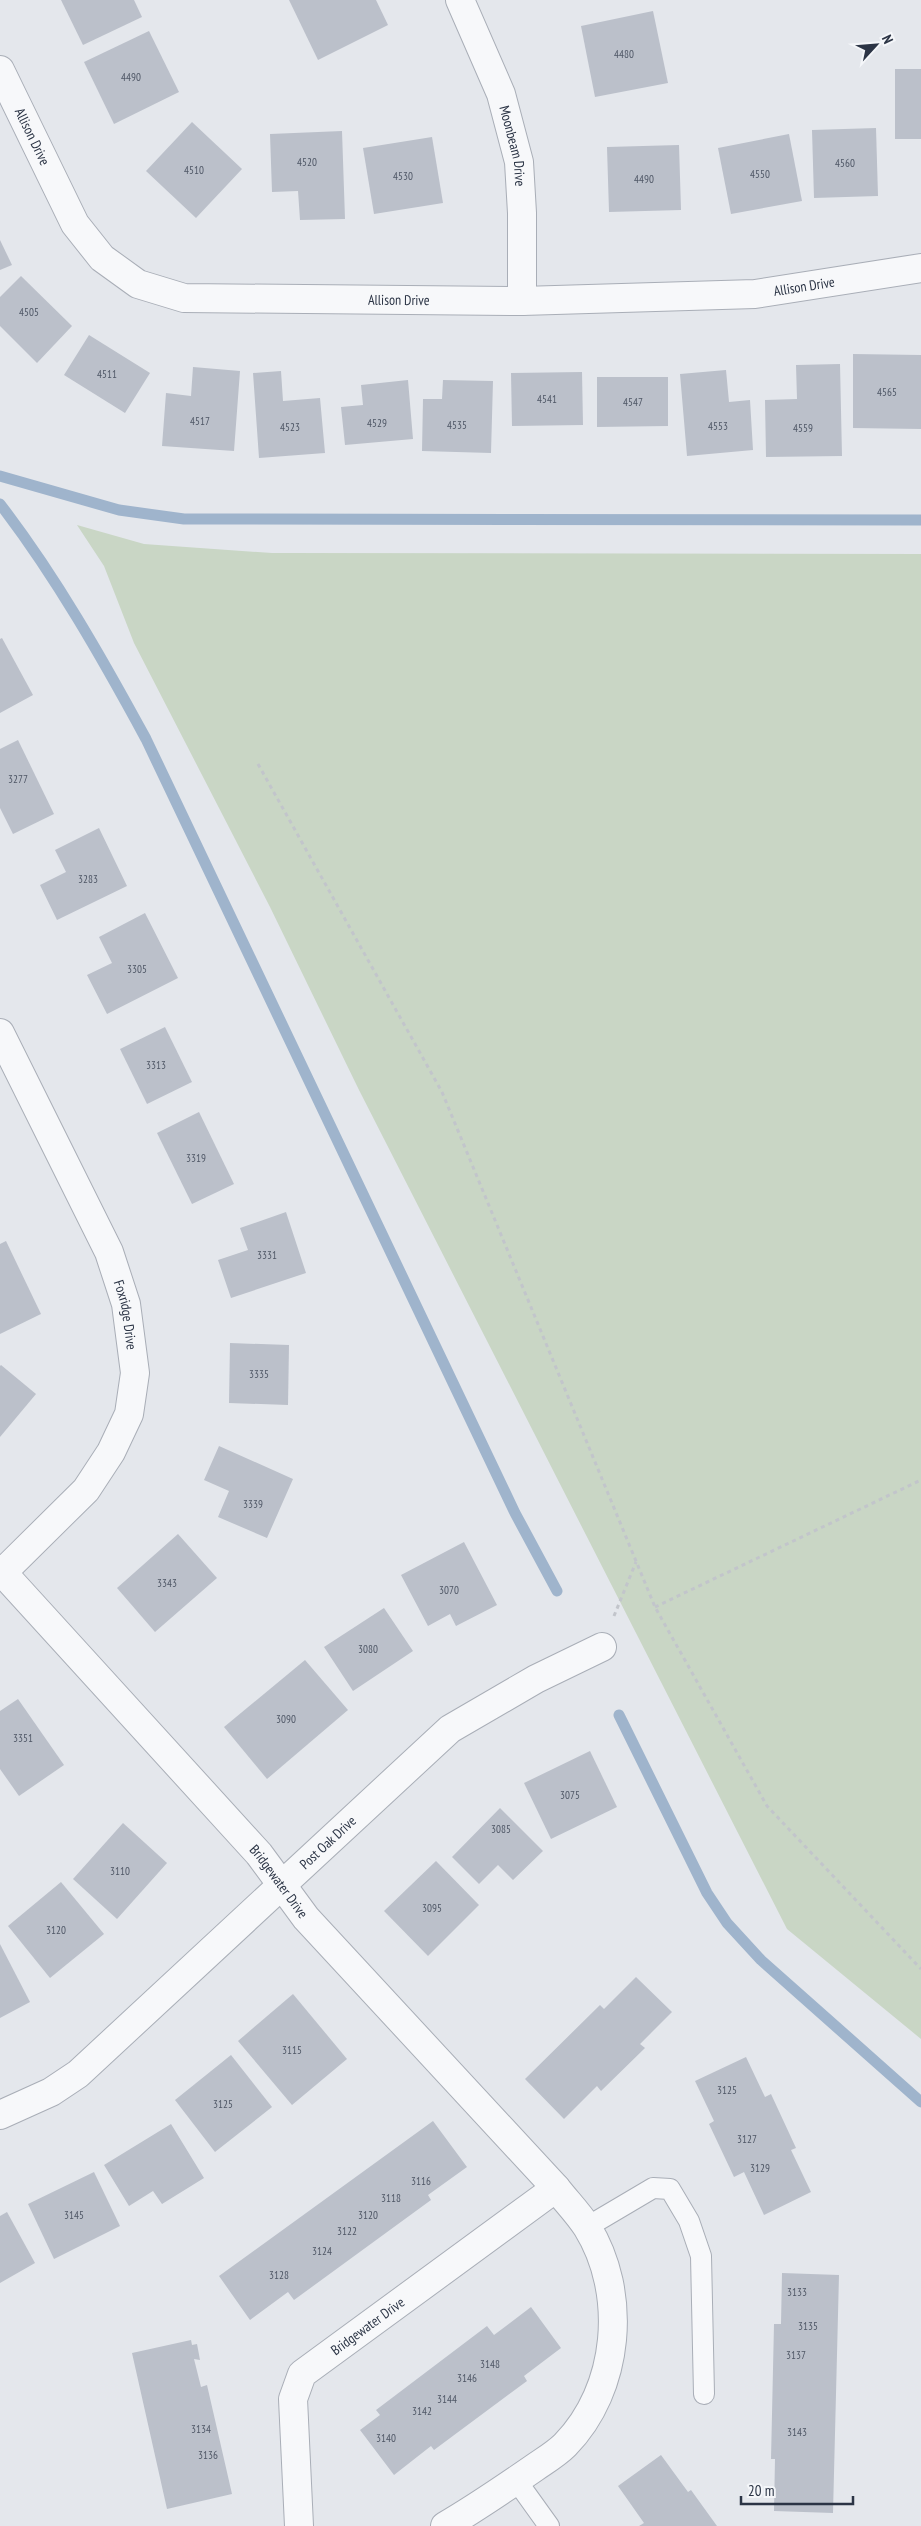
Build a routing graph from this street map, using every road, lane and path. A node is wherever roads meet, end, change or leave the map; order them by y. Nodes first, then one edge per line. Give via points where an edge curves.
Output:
1 (460, 0) edge
2 (0, 70) edge
3 (921, 268) edge
4 (522, 301) junction
5 (258, 764) dead end
6 (0, 1033) edge
7 (921, 1480) edge
8 (636, 1561) junction
9 (1, 1574) edge
10 (656, 1607) junction
11 (602, 1647) joint
12 (282, 1885) junction
13 (921, 1969) edge
14 (0, 2115) edge
15 (556, 2188) junction
16 (587, 2227) junction
17 (704, 2394) dead end
18 (516, 2480) junction
19 (299, 2526) edge
20 (445, 2526) edge
21 (549, 2526) edge

1 - 4 street, Moonbeam Drive via 501,94 519,162
2 - 4 street, Allison Drive via 76,224 102,258 138,284 184,298
3 - 4 street, Allison Drive via 756,294
5 - 8 path via 442,1092
6 - 9 street, Foxridge Drive via 109,1252 126,1304 134,1373 129,1414 111,1452 86,1490
7 - 10 path
8 - 10 path
8 - 11 path
9 - 12 street, Bridgewater Drive via 259,1854
10 - 13 path via 766,1806
11 - 12 street, Post Oak Drive via 520,1688 450,1729
12 - 14 street, Post Oak Drive via 78,2074 51,2092
12 - 15 street, Bridgewater Drive via 306,1918
15 - 16 street, Bridgewater Drive
15 - 19 street, Bridgewater Drive via 302,2374 292,2399
16 - 17 lane via 653,2188 670,2189 689,2221 701,2256
16 - 18 street, Bridgewater Drive via 608,2274 614,2323 607,2366 593,2408 564,2446
18 - 20 street, Bridgewater Drive
18 - 21 lane

